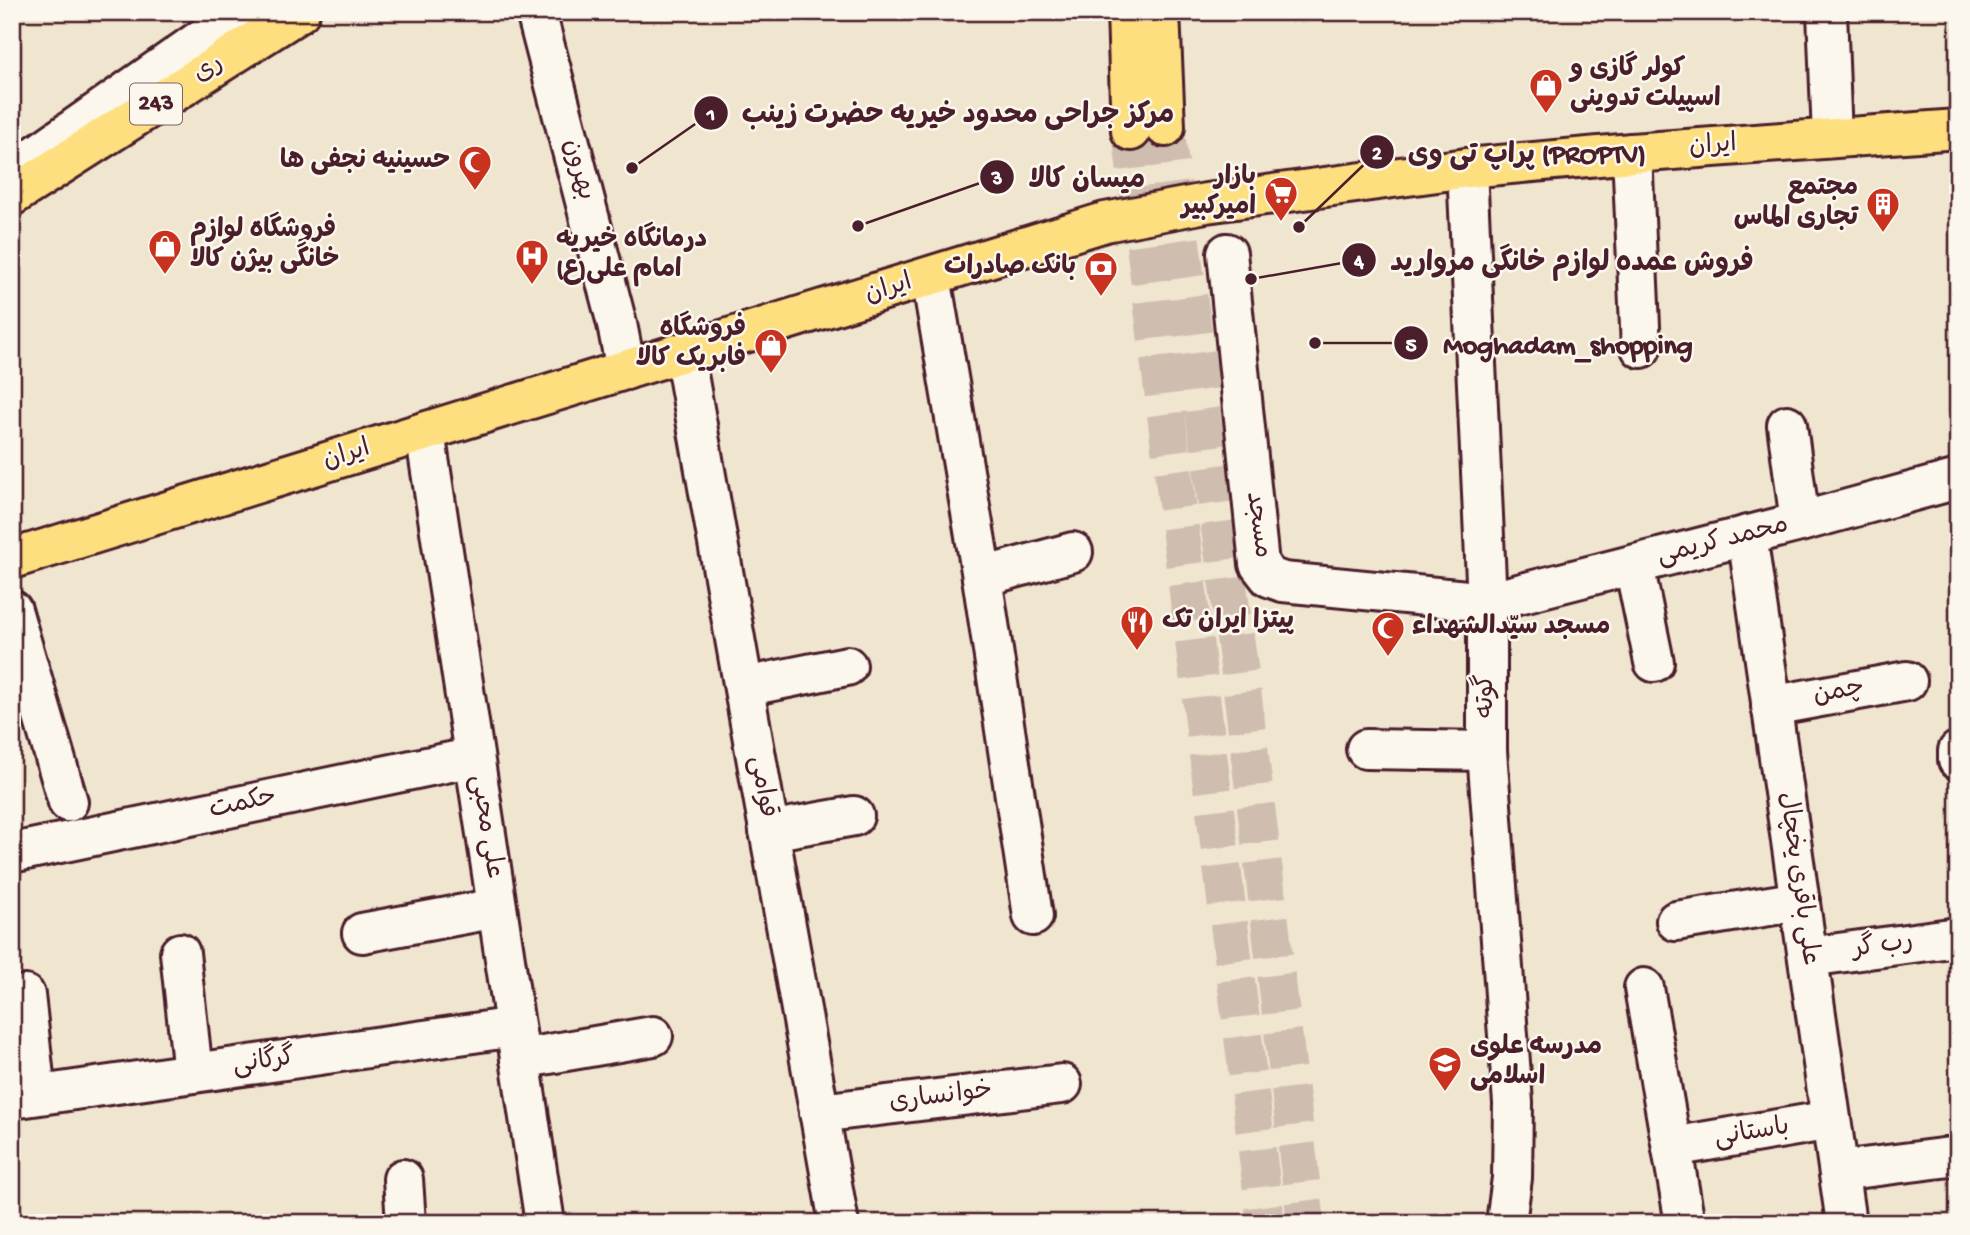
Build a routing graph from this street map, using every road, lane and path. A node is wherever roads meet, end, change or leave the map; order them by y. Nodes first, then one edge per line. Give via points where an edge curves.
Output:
1 (240, 12) edge
2 (300, 12) edge
3 (536, 12) edge
4 (1127, 12) edge
5 (1160, 12) edge
6 (1827, 12) edge
7 (1958, 129) edge
8 (1832, 138) junction
9 (1632, 153) junction
10 (1467, 168) junction
11 (13, 175) edge
12 (1227, 253) dead end
13 (931, 277) junction
14 (1641, 348) dead end
15 (684, 352) junction
16 (626, 370) junction
17 (1787, 425) dead end
18 (425, 432) junction
19 (1958, 479) edge
20 (1800, 522) junction
21 (1747, 535) junction
22 (1073, 552) dead end
23 (12, 559) edge
24 (1634, 565) junction
25 (982, 577) junction
26 (1487, 602) junction
27 (12, 610) edge
28 (1654, 662) dead end
29 (847, 666) dead end
30 (1907, 681) dead end
31 (744, 687) junction
32 (1771, 706) junction
33 (1366, 749) dead end
34 (1487, 751) junction
35 (1958, 751) edge
36 (474, 757) junction
37 (1958, 760) edge
38 (68, 802) dead end
39 (854, 816) dead end
40 (769, 831) junction
41 (12, 853) edge
42 (1800, 901) junction
43 (497, 908) junction
44 (1033, 916) dead end
45 (1676, 921) dead end
46 (362, 933) dead end
47 (1958, 937) edge
48 (180, 953) dead end
49 (1808, 957) junction
50 (1644, 988) dead end
51 (25, 995) dead end
52 (653, 1035) dead end
53 (518, 1043) junction
54 (193, 1073) junction
55 (1062, 1084) dead end
56 (24, 1097) edge
57 (819, 1113) junction
58 (1831, 1121) junction
59 (1672, 1147) junction
60 (1958, 1156) edge
61 (1839, 1171) junction
62 (403, 1180) dead end
63 (406, 1223) edge
64 (545, 1223) edge
65 (839, 1223) edge
66 (1506, 1223) edge
67 (1685, 1223) edge
68 (1846, 1223) edge

1 - 11 street
2 - 11 main road, ری / 243
3 - 16 street, بهرون
4 - 5 main road via 1148,129
6 - 8 street
7 - 8 main road, ایران
8 - 9 main road, ایران
9 - 10 main road, ایران
9 - 14 street
10 - 13 main road, ایران via 1206,203 1105,222
10 - 26 street, گوته
12 - 26 street, مسجد via 1259,564 1269,577 1283,582
13 - 15 main road, ایران
13 - 25 street
15 - 16 main road, ایران
15 - 31 street, قوامی
16 - 18 main road, ایران
17 - 20 street
18 - 23 main road, ایران
18 - 36 street, علی محبی
19 - 20 street, محمد کریمی
20 - 21 street, محمد کریمی
21 - 24 street, محمد کریمی
21 - 32 street, علی باقری یخچال
22 - 25 street
24 - 26 street, محمد کریمی
24 - 28 street
25 - 44 street
26 - 34 street, گوته
27 - 38 street
29 - 31 street
30 - 32 street, چمن
31 - 40 street, قوامی
32 - 42 street, علی باقری یخچال
33 - 34 street
34 - 66 street, گوته via 1513,1103
35 - 37 street
36 - 41 street, حکمت
36 - 43 street, علی محبی
39 - 40 street
40 - 57 street, قوامی
42 - 45 street
42 - 49 street, علی باقری یخچال
43 - 46 street
43 - 53 street, علی محبی
47 - 49 street, رب گر
48 - 54 street
49 - 58 street, علی باقری یخچال
50 - 59 street
51 - 56 street
52 - 53 street, گرگانی
53 - 54 street, گرگانی
53 - 64 street, علی محبی
54 - 56 street, گرگانی
55 - 57 street, خوانساری
57 - 65 street, قوامی
58 - 59 street, باستانی
58 - 61 street, علی باقری یخچال
59 - 67 street
60 - 61 street
61 - 68 street, علی باقری یخچال
62 - 63 street

